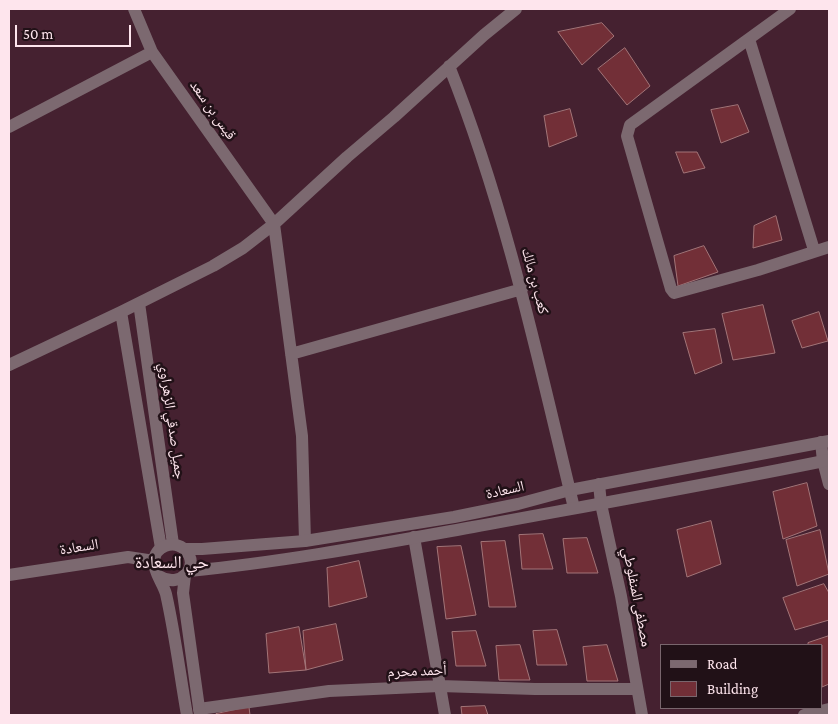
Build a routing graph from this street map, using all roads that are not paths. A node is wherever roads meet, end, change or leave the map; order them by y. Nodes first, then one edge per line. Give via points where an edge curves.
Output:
1 (134, 9) edge
2 (516, 9) edge
3 (790, 9) edge
4 (749, 39) junction
5 (152, 52) junction
6 (449, 66) junction
7 (9, 127) edge
8 (274, 224) junction
9 (829, 246) edge
10 (814, 250) junction
11 (522, 288) junction
12 (139, 303) junction
13 (121, 312) junction
14 (291, 354) junction
15 (9, 365) edge
16 (825, 441) edge
17 (826, 460) edge
18 (599, 484) junction
19 (829, 484) edge
20 (570, 490) junction
21 (601, 504) junction
22 (574, 508) junction
23 (414, 537) junction
24 (305, 541) junction
25 (172, 547) junction
26 (154, 561) junction
27 (187, 573) junction
28 (9, 575) edge
29 (159, 576) junction
30 (440, 686) junction
31 (637, 689) junction
32 (829, 709) edge
33 (200, 712) edge
34 (187, 715) edge
35 (445, 715) edge
36 (642, 715) edge
37 (804, 715) edge

1 - 5 street, قيس بن سعد
2 - 6 street
3 - 4 street
4 - 10 street
4 - 10 street via 627,129 670,288 674,294
5 - 7 street
5 - 8 street, قيس بن سعد
6 - 8 street
6 - 11 street, كعب بن مالك via 484,162
8 - 12 street via 220,261
8 - 14 street
9 - 10 street
11 - 14 street
11 - 20 street, كعب بن مالك
12 - 13 street
12 - 25 street, جميل صدقي الزهراوي
13 - 15 street
13 - 25 street, جميل صدقي الزهراوي
14 - 24 street via 302,436
16 - 17 street
16 - 18 street, السعادة
17 - 19 street
17 - 21 street, السعادة
18 - 20 street, السعادة
18 - 21 street, مصطفى المنفلوطي
20 - 22 street, كعب بن مالك
20 - 24 street, السعادة via 454,517
21 - 22 street, السعادة
21 - 31 street, مصطفى المنفلوطي via 622,596
22 - 23 street, السعادة
23 - 27 street, السعادة
23 - 30 street
24 - 25 street, السعادة via 202,549
25 - 26 street via 156,554
25 - 27 street via 190,559
26 - 28 street, السعادة via 128,557
26 - 29 street
27 - 29 street via 174,581
27 - 33 street via 183,593
29 - 34 street via 166,593
30 - 31 street, أحمد محرم
30 - 33 street, أحمد محرم via 329,692
30 - 35 street
31 - 36 street, مصطفى المنفلوطي
32 - 37 street

